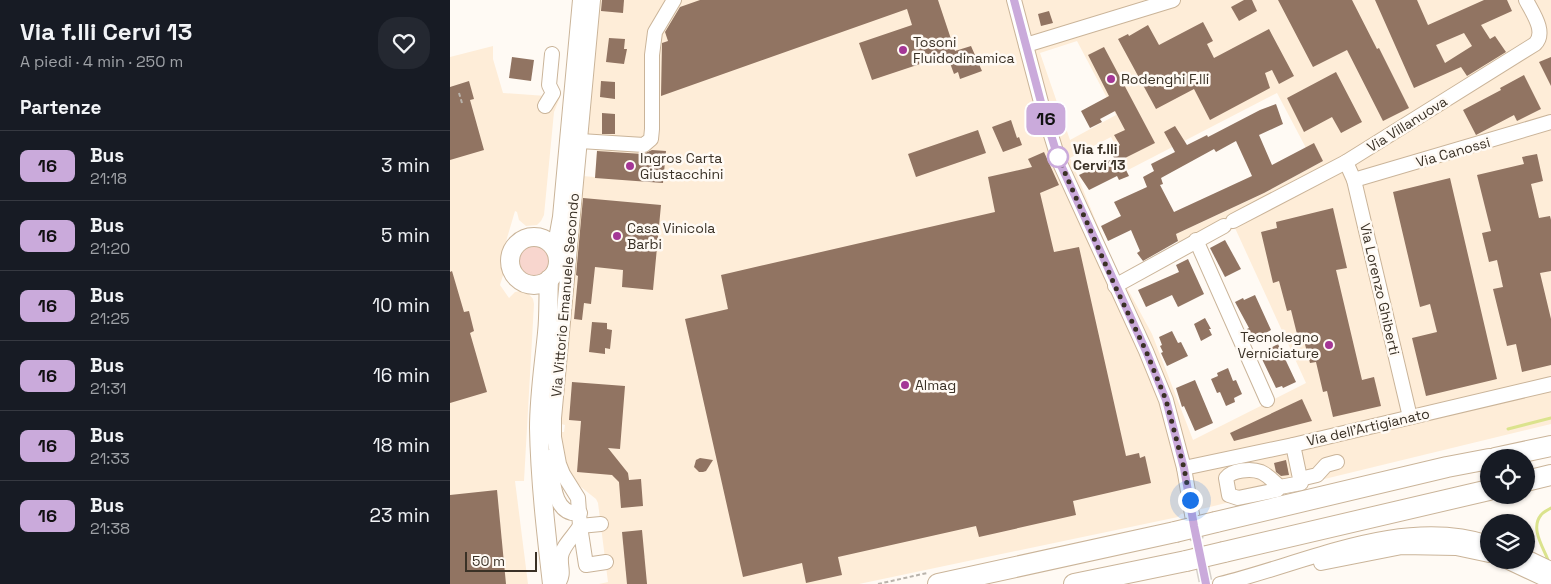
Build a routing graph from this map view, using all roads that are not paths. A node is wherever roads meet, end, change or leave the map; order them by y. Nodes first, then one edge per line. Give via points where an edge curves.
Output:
1 (582, 0) edge
2 (593, 0) edge
3 (674, 0) edge
4 (1014, 0) edge
5 (1173, 0) edge
6 (1526, 0) edge
7 (1026, 45) junction
8 (552, 54) dead end
9 (545, 106) dead end
10 (1551, 123) edge
11 (580, 141) junction
12 (1346, 162) junction
13 (1354, 180) junction
14 (562, 217) junction
15 (538, 237) junction
16 (1196, 240) junction
17 (556, 250) junction
18 (549, 279) junction
19 (531, 284) junction
20 (1115, 286) junction
21 (547, 304) junction
22 (1551, 384) edge
23 (1267, 400) dead end
24 (1410, 417) junction
25 (539, 426) junction
26 (1293, 445) junction
27 (1551, 446) edge
28 (1535, 449) edge
29 (1480, 461) edge
30 (1337, 462) dead end
31 (1184, 468) junction
32 (1551, 475) edge
33 (1300, 479) junction
34 (1535, 479) edge
35 (1280, 487) dead end
36 (1480, 492) edge
37 (580, 519) junction
38 (601, 524) dead end
39 (1184, 529) junction
40 (1480, 542) edge
41 (1480, 553) edge
42 (1535, 561) edge
43 (606, 562) dead end
44 (1523, 569) edge
45 (1551, 569) edge
46 (1267, 572) junction
47 (1551, 582) edge
48 (1224, 583) edge
49 (552, 584) edge
50 (558, 584) edge
51 (938, 584) edge
52 (1074, 584) edge

1 - 14 main road, Via Vittorio Emanuele Secondo
2 - 11 street, Via Vittorio Emanuele Secondo
3 - 11 street via 655,32 651,139 644,145
4 - 7 street
5 - 7 street
6 - 12 street, Via Villanuova via 1539,27 1538,42
7 - 20 street via 1059,161
8 - 9 street via 549,85 553,93
10 - 13 street, Via Canossi
11 - 37 street, Via Vittorio Emanuele Secondo via 554,418 556,452 563,474 578,498
12 - 13 street, Via Lorenzo Ghiberti
12 - 16 street, Via Villanuova
13 - 24 street, Via Lorenzo Ghiberti
14 - 15 main road, Via Vittorio Emanuele Secondo
14 - 17 main road, Via Vittorio Emanuele Secondo
15 - 17 main road, Via Vittorio Emanuele Secondo
15 - 19 main road, Via Vittorio Emanuele Secondo via 523,240 511,258 514,273 522,282
16 - 20 street, Via Villanuova
16 - 23 street
17 - 18 main road, Via Vittorio Emanuele Secondo via 558,266
18 - 19 main road, Via Vittorio Emanuele Secondo
18 - 21 main road, Via Vittorio Emanuele Secondo
19 - 21 main road, Via Vittorio Emanuele Secondo
20 - 31 street via 1166,400
21 - 25 main road, Via Vittorio Emanuele Secondo via 548,330
22 - 24 street, Via dell'Artigianato
24 - 26 street, Via dell'Artigianato
25 - 37 street via 550,454 558,501 562,508
25 - 49 main road, Via Vittorio Emanuele Secondo
26 - 31 street, Via dell'Artigianato
26 - 33 street
27 - 28 highway
29 - 39 highway, bridge
30 - 33 street via 1326,465 1317,475
31 - 39 street
32 - 34 highway
33 - 35 street via 1301,483
36 - 52 highway, bridge
37 - 38 street
37 - 43 street, Via Vittorio Emanuele Secondo via 586,565
37 - 50 street via 564,548 561,557 563,576
39 - 51 highway
40 - 46 street via 1440,536 1378,539
41 - 46 street via 1456,548 1402,547
42 - 45 street
44 - 47 street
46 - 48 street

